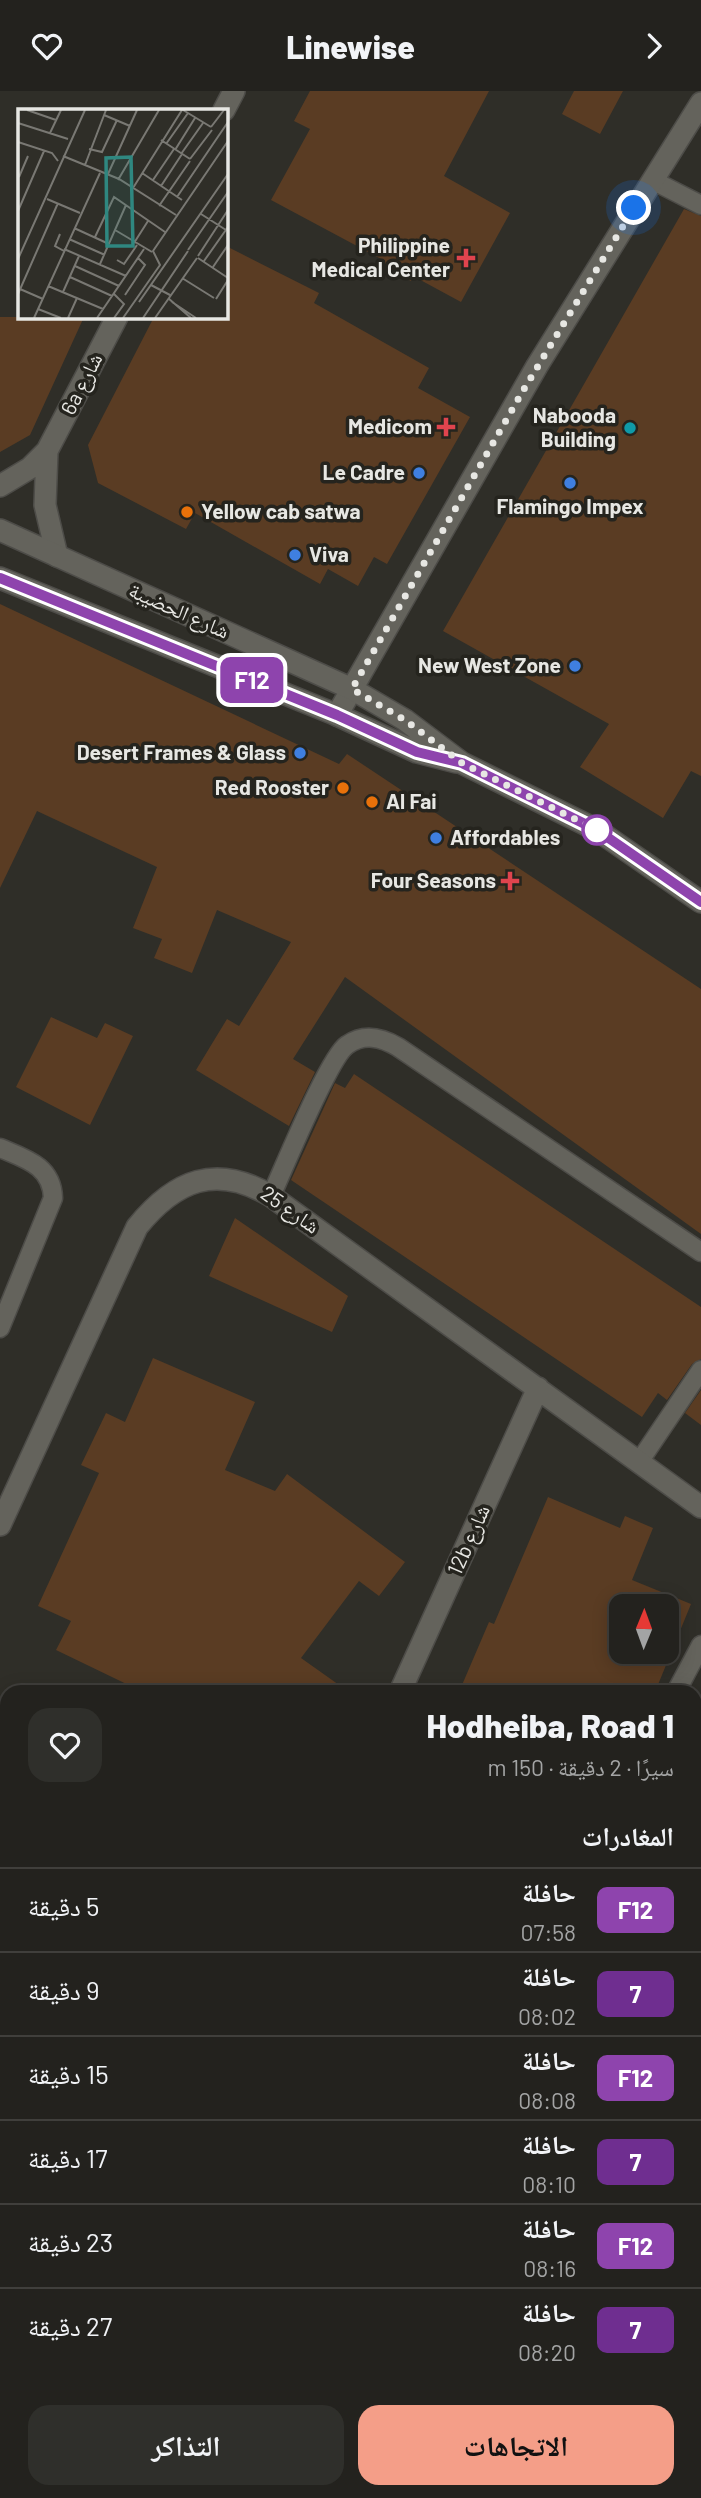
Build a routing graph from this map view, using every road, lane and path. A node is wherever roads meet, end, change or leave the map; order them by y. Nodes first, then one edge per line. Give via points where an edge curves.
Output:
1 (234, 91) edge
2 (701, 103) edge
3 (225, 109) edge
4 (652, 180) junction
5 (701, 205) edge
6 (116, 319) edge
7 (47, 451) junction
8 (0, 486) edge
9 (0, 530) edge
10 (57, 556) junction
11 (0, 578) edge
12 (352, 689) junction
13 (337, 715) junction
14 (462, 763) junction
15 (701, 902) edge
16 (0, 1148) edge
17 (271, 1196) junction
18 (701, 1252) edge
19 (0, 1328) edge
20 (701, 1370) edge
21 (538, 1388) junction
22 (639, 1462) junction
23 (701, 1507) edge
24 (0, 1525) edge
25 (701, 1645) edge
26 (403, 1685) edge
27 (680, 1685) edge

1 - 3 street
2 - 4 street
4 - 5 lane
4 - 12 street via 537,366
6 - 7 street, 6a شارع
7 - 8 street, 6a شارع
7 - 10 street, 6a شارع via 45,505
9 - 10 street, شارع الحضيبة
10 - 12 street, شارع الحضيبة
11 - 13 street, شارع الحضيبة
12 - 13 street
12 - 14 street, شارع الحضيبة via 405,720
13 - 14 street, شارع الحضيبة via 417,752
14 - 15 street, شارع الحضيبة via 597,830
16 - 19 lane via 41,1167 53,1187 53,1198
17 - 18 lane via 336,1056 358,1039 372,1037 398,1047
17 - 21 street, شارع 25
17 - 24 street, شارع 25 via 250,1183 218,1178 186,1185 158,1202 137,1227
20 - 22 lane
21 - 22 street, شارع 25
21 - 26 street, 12b شارع
22 - 23 street, شارع 25
25 - 27 lane

